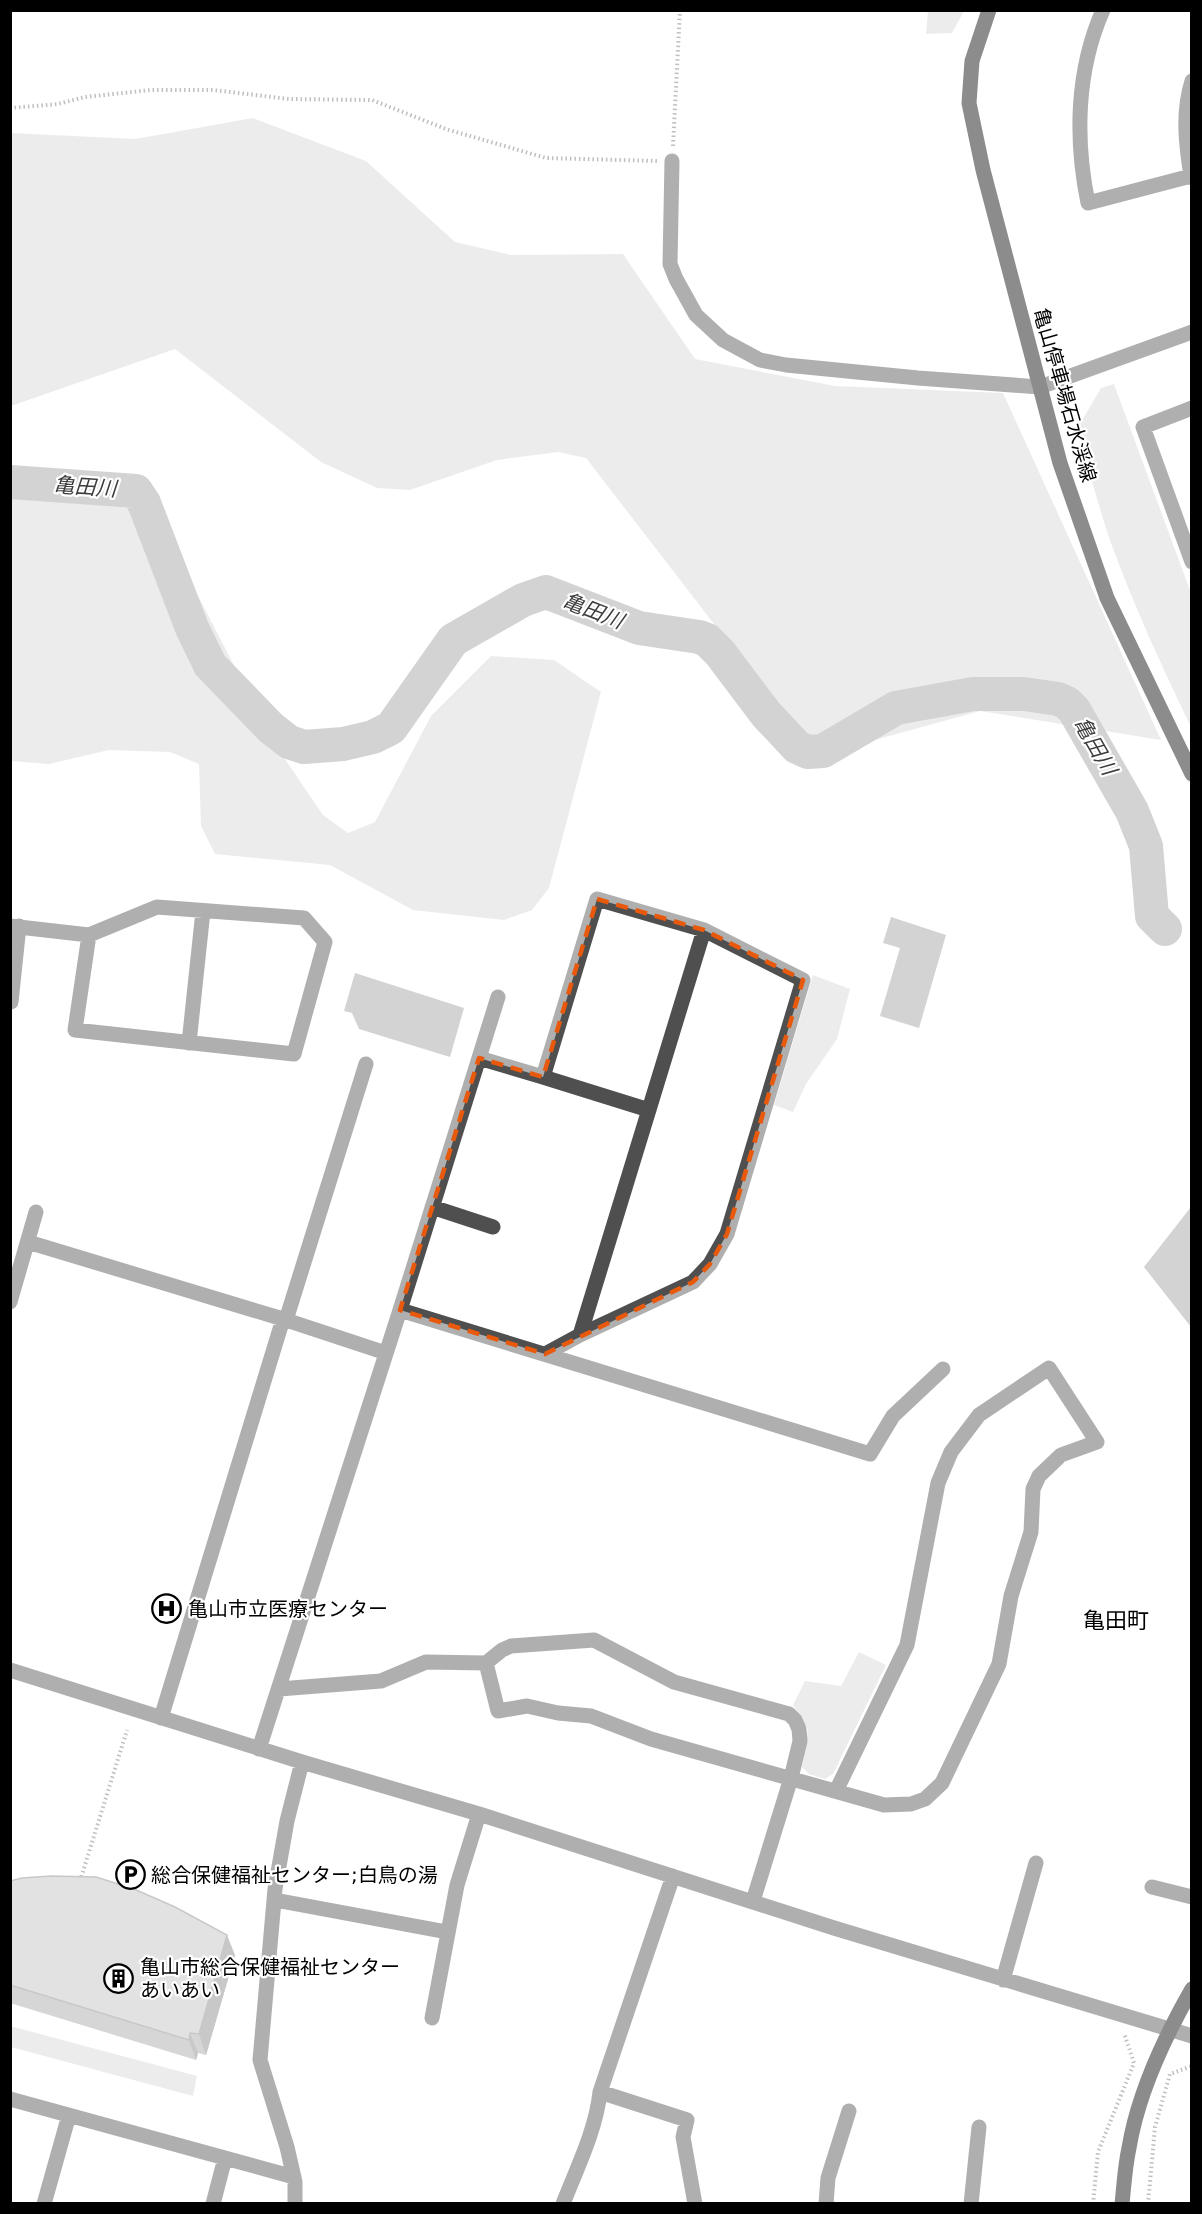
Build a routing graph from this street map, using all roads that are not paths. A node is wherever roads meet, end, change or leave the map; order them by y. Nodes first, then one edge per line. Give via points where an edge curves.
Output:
1 (989, 10) edge
2 (1103, 10) edge
3 (1191, 81) edge
4 (672, 161) road end
5 (1191, 177) edge
6 (1191, 332) edge
7 (1040, 387) junction
8 (1191, 408) edge
9 (1191, 515) edge
10 (1176, 520) junction
11 (1191, 562) edge
12 (1191, 774) edge
13 (203, 911) junction
14 (15, 926) edge
15 (704, 930) junction
16 (89, 935) junction
17 (498, 998) dead end
18 (11, 1002) edge
19 (189, 1043) junction
20 (478, 1058) junction
21 (366, 1064) dead end
22 (543, 1077) junction
23 (649, 1110) junction
24 (432, 1207) junction
25 (36, 1212) dead end
26 (493, 1227) dead end
27 (28, 1242) junction
28 (10, 1302) edge
29 (400, 1310) junction
30 (285, 1320) junction
31 (580, 1335) junction
32 (386, 1353) junction
33 (545, 1354) junction
34 (943, 1369) dead end
35 (486, 1663) junction
36 (10, 1670) edge
37 (279, 1689) junction
38 (161, 1718) junction
39 (259, 1749) junction
40 (302, 1762) junction
41 (791, 1778) junction
42 (836, 1791) junction
43 (479, 1814) junction
44 (1036, 1863) dead end
45 (673, 1876) junction
46 (1152, 1887) dead end
47 (1191, 1897) edge
48 (275, 1900) junction
49 (753, 1900) junction
50 (447, 1932) junction
51 (1003, 1980) junction
52 (1191, 1989) edge
53 (432, 2018) dead end
54 (1169, 2030) junction
55 (1191, 2036) edge
56 (600, 2092) junction
57 (10, 2099) edge
58 (849, 2111) dead end
59 (69, 2115) junction
60 (978, 2127) dead end
61 (225, 2158) junction
62 (294, 2177) junction
63 (44, 2204) edge
64 (213, 2204) edge
65 (295, 2204) edge
66 (563, 2204) edge
67 (695, 2204) edge
68 (826, 2204) edge
69 (971, 2204) edge
70 (1122, 2204) edge

1 - 7 main road, 亀山停車場石水渓線 via 972,61 969,103
2 - 5 street via 1090,45 1081,101 1083,180 1088,203
3 - 5 street via 1186,141
4 - 7 street via 670,264 696,315 723,340 760,360 786,364
6 - 7 street
7 - 12 main road, 亀山停車場石水渓線 via 1060,463 1107,598
8 - 10 street via 1143,427
9 - 10 street
10 - 11 street
13 - 16 street via 157,907
13 - 19 street
13 - 19 street via 304,918 325,942 294,1054
14 - 16 street
14 - 18 street
15 - 22 street via 597,899
15 - 23 street
15 - 31 street via 804,980 727,1234 710,1264 693,1282
16 - 19 street via 75,1030
17 - 20 street
20 - 22 street
20 - 24 street
21 - 30 street
22 - 23 street
23 - 31 street
24 - 26 street
24 - 29 street
25 - 27 street
27 - 28 street
27 - 30 street
29 - 32 street
29 - 33 street
30 - 32 street
30 - 38 street
31 - 33 street
32 - 37 street
33 - 34 street via 870,1454 893,1416
35 - 37 street via 426,1662 381,1681
35 - 41 street via 498,1711 528,1706 591,1716 651,1739
35 - 41 street via 511,1646 594,1640 674,1682 789,1714 799,1728 800,1741
36 - 38 street
37 - 39 street
38 - 39 street
39 - 40 street
40 - 43 street
40 - 48 street via 287,1821
41 - 42 street
41 - 49 street
42 - 42 street via 884,1805 899,1805 925,1799 942,1784 999,1664 1011,1596 1031,1532 1039,1476 1061,1455 1097,1442 1049,1368 979,1415 951,1452 938,1482 907,1645
43 - 45 street
43 - 50 street
44 - 51 street
45 - 49 street
45 - 56 street
46 - 47 street
48 - 50 street
48 - 62 street via 260,2060
49 - 51 street
50 - 53 street
51 - 54 street
52 - 54 main road
54 - 55 street
54 - 70 main road via 1129,2147
56 - 66 street via 599,2106
56 - 67 street via 687,2120 683,2137
57 - 59 street
58 - 68 street via 828,2178
59 - 61 street
59 - 63 street
60 - 69 street
61 - 62 street
61 - 64 street
62 - 65 street

